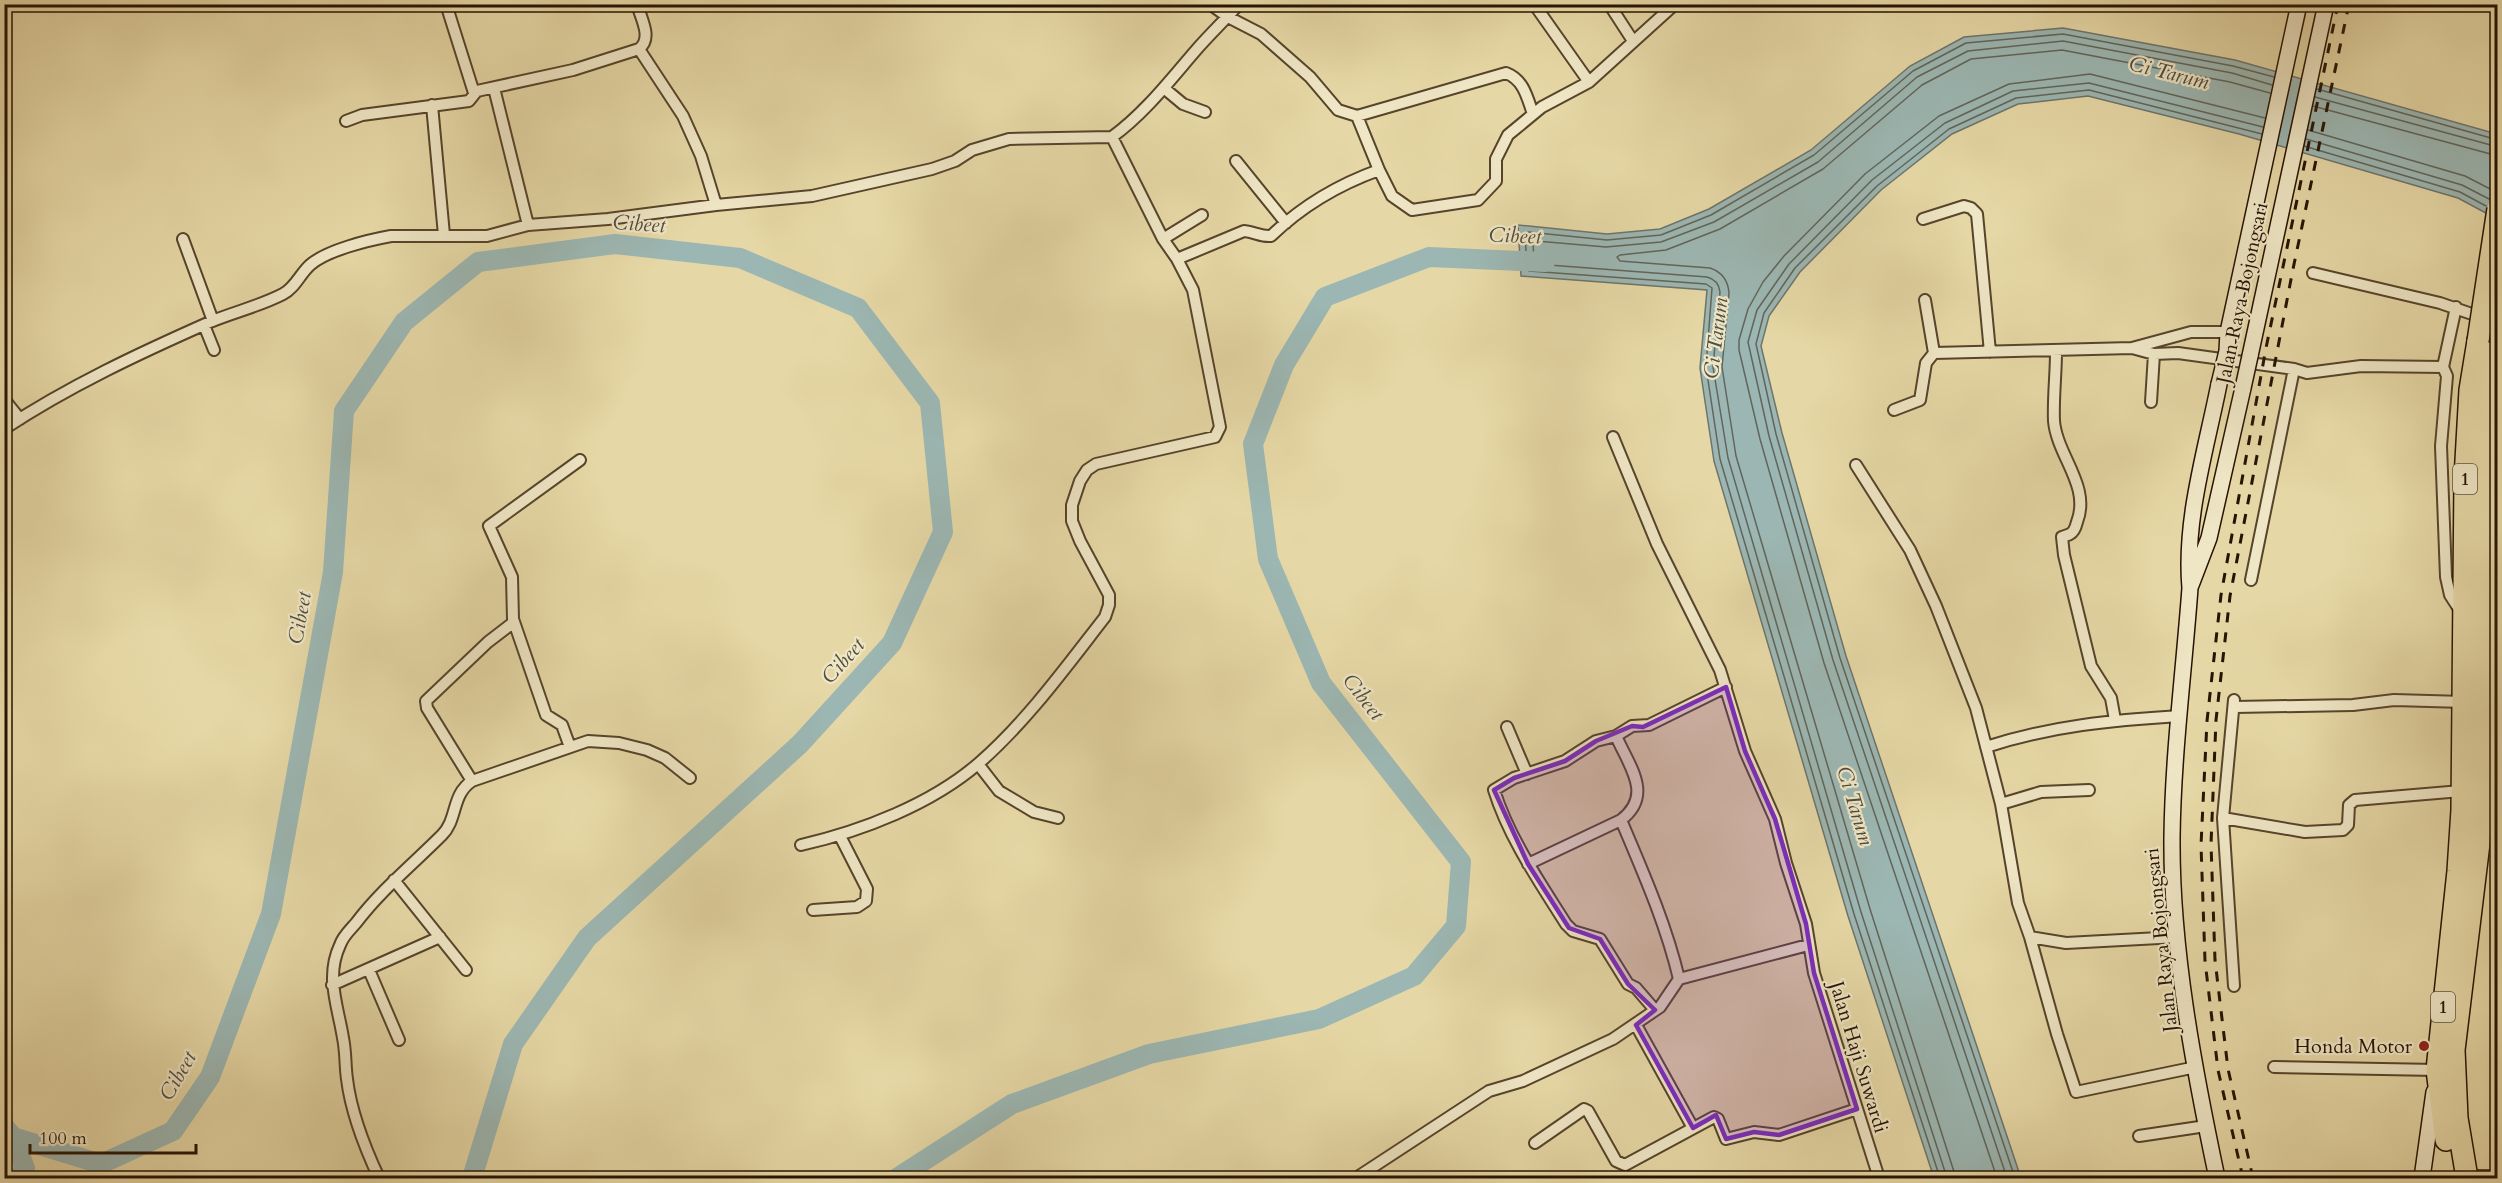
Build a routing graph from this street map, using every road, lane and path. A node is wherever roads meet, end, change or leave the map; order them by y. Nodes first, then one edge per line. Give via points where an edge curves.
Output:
1 (446, 4) edge
2 (637, 4) edge
3 (1210, 4) edge
4 (1239, 4) edge
5 (1534, 4) edge
6 (1609, 4) edge
7 (1675, 4) edge
8 (2299, 4) edge
9 (2326, 4) edge
10 (1228, 17) junction
11 (1633, 41) junction
12 (639, 49) junction
13 (1589, 82) junction
14 (494, 88) junction
15 (1165, 88) junction
16 (474, 93) junction
17 (432, 105) junction
18 (1205, 112) dead end
19 (1533, 114) junction
20 (1357, 116) junction
21 (346, 121) dead end
22 (1112, 137) junction
23 (1236, 161) dead end
24 (1379, 170) junction
25 (716, 205) junction
26 (2498, 209) edge
27 (1202, 215) dead end
28 (1923, 219) dead end
29 (1286, 223) junction
30 (528, 225) junction
31 (444, 235) junction
32 (183, 239) dead end
33 (1163, 239) junction
34 (1177, 259) junction
35 (2313, 273) dead end
36 (1925, 300) dead end
37 (2456, 307) junction
38 (208, 323) junction
39 (2228, 332) junction
40 (2492, 334) edge
41 (2178, 337) junction
42 (2132, 348) junction
43 (214, 350) dead end
44 (1990, 352) junction
45 (2056, 352) junction
46 (1934, 353) junction
47 (2178, 353) junction
48 (2154, 354) junction
49 (2443, 367) junction
50 (2294, 369) junction
51 (4, 399) edge
52 (2151, 402) dead end
53 (1894, 410) dead end
54 (2213, 414) junction
55 (2236, 417) junction
56 (20, 418) junction
57 (4, 429) edge
58 (1613, 437) dead end
59 (580, 460) dead end
60 (1856, 465) dead end
61 (2251, 580) dead end
62 (2190, 588) junction
63 (2465, 617) junction
64 (514, 622) junction
65 (2498, 622) edge
66 (1726, 687) junction
67 (2485, 699) edge
68 (2180, 716) junction
69 (2115, 720) junction
70 (1507, 727) dead end
71 (1616, 736) junction
72 (570, 747) junction
73 (1986, 747) junction
74 (2498, 751) edge
75 (978, 764) junction
76 (1527, 774) junction
77 (690, 778) dead end
78 (472, 782) junction
79 (2480, 784) edge
80 (2089, 790) dead end
81 (2001, 804) junction
82 (2498, 808) edge
83 (1058, 818) dead end
84 (2223, 818) junction
85 (1621, 820) junction
86 (840, 836) junction
87 (2479, 843) junction
88 (801, 845) dead end
89 (1528, 864) junction
90 (394, 880) junction
91 (813, 910) dead end
92 (440, 937) junction
93 (2030, 937) junction
94 (2178, 937) junction
95 (1808, 945) junction
96 (369, 970) junction
97 (466, 970) dead end
98 (1679, 979) junction
99 (332, 985) junction
100 (2234, 986) dead end
101 (1655, 1010) junction
102 (1636, 1024) junction
103 (399, 1040) dead end
104 (2196, 1067) junction
105 (2274, 1067) dead end
106 (2437, 1070) junction
107 (1857, 1109) junction
108 (2206, 1126) junction
109 (1693, 1128) junction
110 (2139, 1136) dead end
111 (1535, 1143) dead end
112 (2498, 1176) edge
113 (2463, 1178) edge
114 (379, 1179) edge
115 (1356, 1179) edge
116 (1879, 1179) edge
117 (2217, 1179) edge
118 (2422, 1179) edge

1 - 16 street
2 - 12 street via 646,34
3 - 10 street
4 - 10 street
5 - 13 street
6 - 11 street
7 - 11 street
8 - 39 street, Jalan Raya Bojongsari
9 - 55 street, Jalan Raya Bojongsari, bridge
10 - 15 street
10 - 20 street via 1271,42 1310,77 1338,110
11 - 13 street
12 - 14 street via 573,70
12 - 25 street via 683,116
13 - 19 street
14 - 16 street
14 - 30 street
15 - 18 street via 1183,104
15 - 22 street
16 - 17 street via 469,101
17 - 21 street
17 - 31 street
19 - 20 street via 1525,90 1514,76 1506,73
19 - 24 street via 1508,135 1496,159 1496,182 1478,200 1412,210 1392,196
20 - 24 street
22 - 25 street via 1009,139 972,150 932,169 844,189
22 - 33 street
23 - 29 street
24 - 29 street via 1316,201
25 - 30 street
26 - 40 highway, 1, bridge
27 - 33 street
28 - 44 street via 1964,206 1977,214
29 - 34 street via 1271,236 1244,231
30 - 31 street via 487,236
31 - 38 street via 391,236 319,258 287,292
32 - 38 street
33 - 34 street
34 - 75 street via 1193,290 1219,433 1182,446 1096,464 1087,470 1076,491 1072,521 1109,595 1110,606 1043,696
35 - 37 street
36 - 46 street
37 - 40 street
37 - 49 street
38 - 43 street
38 - 56 street via 129,359
39 - 41 street via 2191,332
39 - 54 street, Jalan Raya Bojongsari, bridge
40 - 63 highway, 1 via 2468,426
40 - 67 highway, 1 via 2480,505
41 - 42 street
41 - 47 street
42 - 45 street
42 - 48 street
44 - 45 street
44 - 46 street
45 - 69 street via 2054,420 2057,438 2076,480 2080,503 2074,529 2062,537 2064,555 2091,666 2111,698
46 - 53 street via 1926,363 1920,400
47 - 48 street
47 - 50 street
48 - 52 street
49 - 50 street via 2361,366 2307,373
49 - 63 street via 2447,376 2441,446 2446,577 2450,595
50 - 61 street
51 - 56 street
54 - 55 street
54 - 62 street, Jalan Raya Bojongsari via 2194,508 2189,547
55 - 62 street, Jalan Raya Bojongsari via 2209,538
56 - 57 street
58 - 66 street, Jalan Haji Suwardi via 1657,544 1711,649
59 - 64 street via 489,526 512,577
60 - 73 street via 1910,550 1976,708
62 - 68 street, Jalan Raya Bojongsari
63 - 67 highway, 1
64 - 72 street via 546,715 562,725
64 - 78 street via 426,701
65 - 67 street
66 - 71 street via 1649,725 1632,726
66 - 95 street, Jalan Haji Suwardi via 1749,762 1775,819 1806,924
67 - 74 highway
67 - 79 highway, 1
67 - 84 street via 2394,700 2353,705 2234,704
68 - 69 street
68 - 94 street, Jalan Raya Bojongsari via 2172,838
69 - 73 street via 2025,734
70 - 76 street
71 - 76 street via 1596,741 1565,761
71 - 85 street via 1639,789 1632,812
72 - 77 street via 601,741 647,750 665,758
72 - 78 street
73 - 81 street
75 - 83 street via 999,791 1024,807
75 - 86 street via 936,794
76 - 89 street via 1494,790
78 - 90 street via 458,796 447,830
79 - 84 street via 2355,801 2349,805 2348,825 2343,830 2305,832
79 - 87 highway, 1
79 - 106 highway, 1 via 2458,870
80 - 81 street via 2041,792
81 - 93 street via 2018,903
82 - 87 highway
84 - 100 street
85 - 89 street
85 - 98 street via 1649,888
86 - 88 street
86 - 91 street via 867,889 866,901 857,907
87 - 113 highway, 1 via 2454,1050
89 - 101 street via 1569,928 1600,939 1628,984
90 - 92 street
90 - 99 street via 344,938 337,952
92 - 96 street
92 - 97 street
93 - 94 street via 2066,943
93 - 104 street via 2076,1092
94 - 104 street, Jalan Raya Bojongsari
95 - 98 street
95 - 107 street, Jalan Haji Suwardi
96 - 99 street
96 - 103 street
98 - 101 street
99 - 114 street via 347,1080 364,1145
101 - 102 street
102 - 109 street
102 - 115 street via 1523,1082 1489,1091
104 - 108 street, Jalan Raya Bojongsari
105 - 106 street
106 - 113 highway, 1 via 2440,1103
106 - 118 street
107 - 109 street via 1779,1135 1754,1132 1726,1139 1718,1119 1713,1117
107 - 116 street, Jalan Haji Suwardi
108 - 110 street
108 - 117 street, Jalan Raya Bojongsari
109 - 111 street via 1625,1166 1616,1161 1584,1109
112 - 113 street

